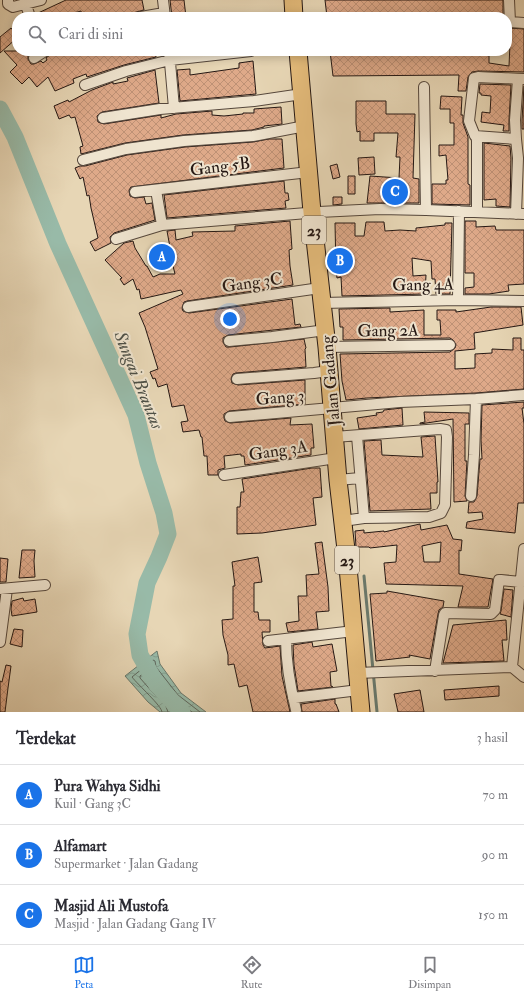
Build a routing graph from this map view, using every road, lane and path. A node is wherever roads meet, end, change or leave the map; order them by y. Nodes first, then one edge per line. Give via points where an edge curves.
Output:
1 (8, 0) edge
2 (41, 0) edge
3 (163, 0) edge
4 (292, 0) edge
5 (510, 0) edge
6 (26, 5) junction
7 (28, 12) edge
8 (165, 12) edge
9 (293, 12) edge
10 (510, 12) edge
11 (512, 21) edge
12 (524, 23) edge
13 (37, 56) edge
14 (166, 56) edge
15 (169, 56) edge
16 (298, 56) edge
17 (34, 58) dead end
18 (521, 79) edge
19 (85, 85) dead end
20 (424, 88) dead end
21 (302, 94) junction
22 (174, 108) junction
23 (103, 118) dead end
24 (305, 126) junction
25 (477, 137) junction
26 (516, 139) junction
27 (83, 160) dead end
28 (308, 172) junction
29 (156, 190) junction
30 (136, 192) dead end
31 (426, 210) junction
32 (312, 212) junction
33 (459, 212) junction
34 (477, 212) junction
35 (520, 214) edge
36 (162, 224) junction
37 (116, 239) dead end
38 (321, 296) junction
39 (458, 300) junction
40 (524, 301) edge
41 (188, 307) dead end
42 (326, 330) junction
43 (229, 341) dead end
44 (450, 345) dead end
45 (327, 348) junction
46 (329, 371) junction
47 (237, 379) dead end
48 (524, 395) edge
49 (476, 399) junction
50 (332, 408) junction
51 (230, 417) dead end
52 (357, 436) junction
53 (334, 437) junction
54 (336, 458) junction
55 (224, 475) dead end
56 (360, 478) junction
57 (338, 480) junction
58 (471, 496) dead end
59 (364, 518) junction
60 (343, 521) junction
61 (524, 549) edge
62 (520, 582) junction
63 (45, 585) dead end
64 (4, 589) edge
65 (354, 631) junction
66 (286, 640) junction
67 (268, 641) dead end
68 (0, 642) edge
69 (512, 667) junction
70 (435, 671) junction
71 (367, 673) junction
72 (524, 677) edge
73 (359, 690) junction
74 (293, 698) junction
75 (296, 710) dead end
76 (361, 712) edge

1 - 6 street via 8,4 13,7
2 - 6 street
3 - 8 street
4 - 9 highway
5 - 10 street
6 - 7 street
11 - 12 street
13 - 17 street
14 - 19 street
15 - 22 street
16 - 21 highway, Jalan Gadang / 23
18 - 25 street via 474,78 469,121
18 - 26 street via 515,120
20 - 31 street
21 - 22 street
21 - 24 highway, Jalan Gadang / 23
22 - 23 street
24 - 27 street via 253,136 184,141 126,149
24 - 28 highway, Jalan Gadang / 23
25 - 26 street
25 - 34 street
26 - 35 street
28 - 29 street, Gang 5B
28 - 32 highway, Jalan Gadang / 23
29 - 30 street, Gang 5B
29 - 36 street
31 - 32 street
31 - 33 street
32 - 36 street
32 - 38 highway, Jalan Gadang / 23
33 - 34 street
33 - 39 street
34 - 35 street
36 - 37 street
38 - 39 street, Gang 4A
38 - 41 street, Gang 3C
38 - 42 highway, Jalan Gadang / 23
39 - 40 street, Gang 4A
42 - 43 street
42 - 45 highway, Jalan Gadang / 23
44 - 45 street, Gang 2A
45 - 46 highway, Jalan Gadang / 23
46 - 47 street
46 - 50 highway, Jalan Gadang / 23
48 - 49 street, Gang 3
49 - 50 street, Gang 3
49 - 58 street
50 - 51 street, Gang 3
50 - 53 highway, Jalan Gadang / 23
52 - 53 street
52 - 56 street
52 - 59 street via 440,429 446,430 447,437 445,504 441,513 429,517
53 - 54 highway, Jalan Gadang / 23
54 - 55 street, Gang 3A
54 - 57 highway, Jalan Gadang / 23
56 - 57 street
56 - 59 street
57 - 60 highway, Jalan Gadang / 23
59 - 60 street
60 - 65 highway, Jalan Gadang / 23
61 - 62 street
62 - 69 street
62 - 70 street via 499,580 495,610 491,614 445,613
63 - 64 street
64 - 68 street
65 - 66 street
65 - 71 highway, Jalan Gadang / 23
66 - 67 street
66 - 74 street via 286,658
69 - 70 street
69 - 72 street
70 - 71 street
71 - 73 highway, Jalan Gadang / 23
73 - 74 street
73 - 76 highway, Jalan Gadang / 23
74 - 75 street

